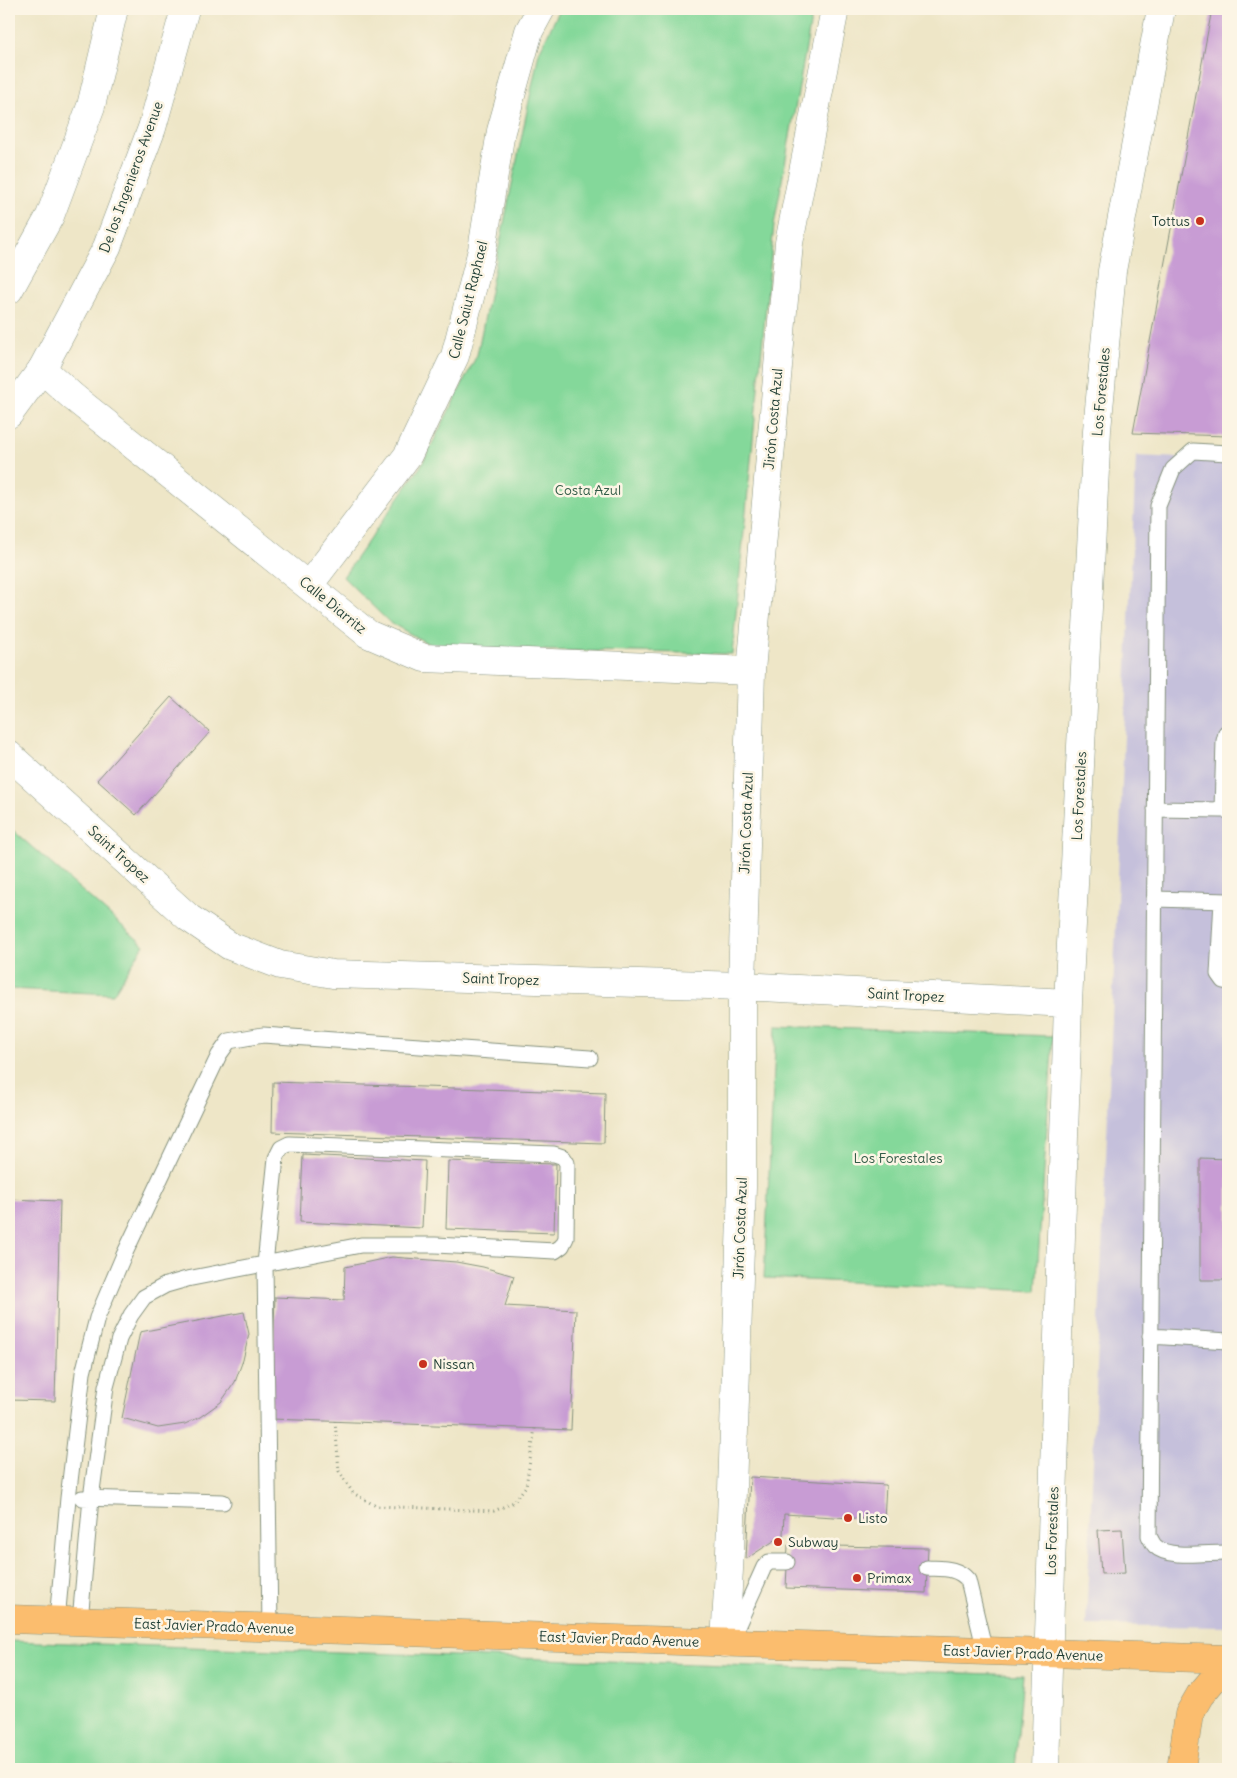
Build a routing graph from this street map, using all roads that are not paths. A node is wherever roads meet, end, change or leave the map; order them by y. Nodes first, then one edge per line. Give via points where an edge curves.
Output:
1 (114, 9) edge
2 (185, 9) edge
3 (541, 9) edge
4 (835, 9) edge
5 (1161, 9) edge
6 (9, 290) edge
7 (42, 369) junction
8 (9, 414) edge
9 (1228, 453) edge
10 (309, 585) junction
11 (751, 671) junction
12 (1228, 732) edge
13 (9, 755) edge
14 (1155, 809) junction
15 (1225, 810) edge
16 (1154, 899) junction
17 (1225, 901) edge
18 (1228, 982) edge
19 (742, 986) junction
20 (1068, 1002) junction
21 (590, 1058) dead end
22 (265, 1264) junction
23 (1150, 1336) junction
24 (1228, 1341) edge
25 (68, 1498) junction
26 (91, 1498) junction
27 (223, 1502) dead end
28 (1227, 1553) edge
29 (788, 1562) dead end
30 (927, 1568) dead end
31 (9, 1619) edge
32 (69, 1621) junction
33 (270, 1628) junction
34 (728, 1643) junction
35 (985, 1651) junction
36 (1048, 1654) junction
37 (1228, 1660) edge
38 (1228, 1673) edge
39 (1045, 1769) edge
40 (1181, 1769) edge

1 - 6 street via 91,106 81,134 50,216
2 - 7 street, De los Ingenieros Avenue via 152,128 107,247
3 - 10 street, Calle Saiut Raphael via 529,31 501,131 482,250 455,356 408,454
4 - 11 street, Jirón Costa Azul via 789,243
5 - 20 street, Los Forestales via 1112,271 1097,430
7 - 8 street, De los Ingenieros Avenue
7 - 10 street, Calle Diarritz
9 - 14 lane via 1193,452 1173,469 1158,506
10 - 11 street, Calle Diarritz via 368,634 424,658
11 - 19 street, Jirón Costa Azul
12 - 15 lane via 1224,741
13 - 19 street, Saint Tropez via 189,918 230,946 280,965 333,974
14 - 15 lane
14 - 16 lane
16 - 17 lane
16 - 23 lane
17 - 18 lane via 1218,974
19 - 20 street, Saint Tropez
19 - 34 street, Jirón Costa Azul via 742,1187
20 - 36 street, Los Forestales
21 - 25 lane via 263,1035 229,1041 219,1055 168,1160 97,1318 83,1373
22 - 22 lane via 360,1245 435,1245 554,1252 566,1238 567,1163 564,1156 554,1154 289,1144 281,1148 276,1158
22 - 26 lane via 166,1285 144,1297 119,1339 106,1387
22 - 33 lane
23 - 24 lane
23 - 28 lane via 1148,1536 1156,1547 1164,1551
25 - 26 lane
25 - 32 lane
26 - 27 lane
26 - 32 lane
29 - 34 lane via 769,1562 764,1567
30 - 35 lane via 955,1569 968,1580
31 - 32 main road, East Javier Prado Avenue
32 - 33 main road, East Javier Prado Avenue
33 - 34 main road, East Javier Prado Avenue
34 - 35 main road, East Javier Prado Avenue
35 - 36 main road, East Javier Prado Avenue
36 - 37 main road, East Javier Prado Avenue
36 - 39 street, Los Forestales
38 - 40 main road via 1217,1675 1189,1714

